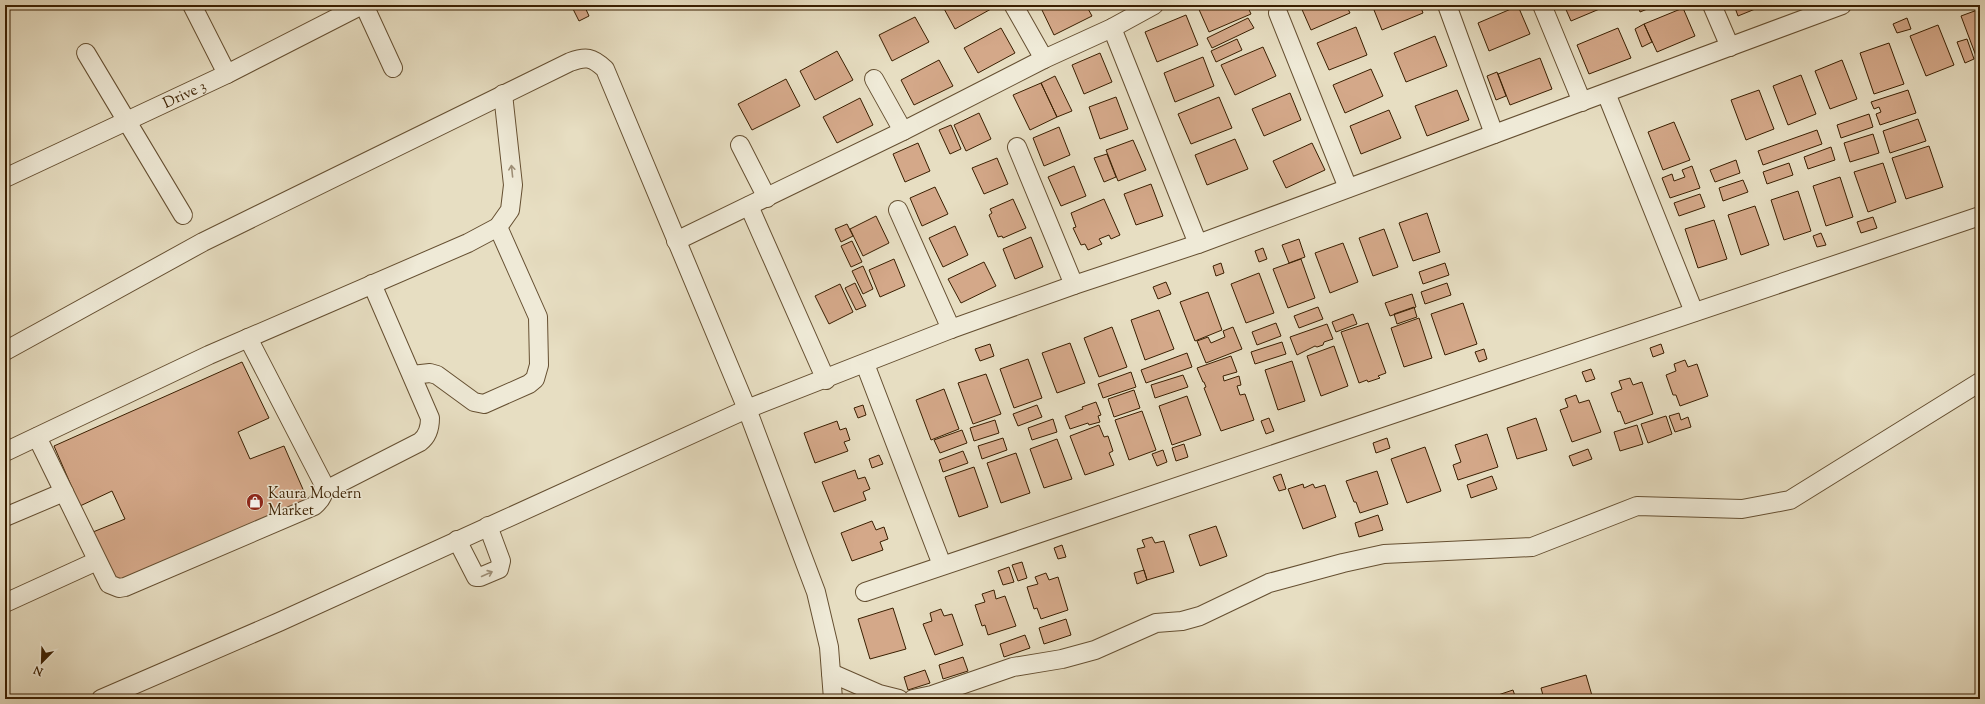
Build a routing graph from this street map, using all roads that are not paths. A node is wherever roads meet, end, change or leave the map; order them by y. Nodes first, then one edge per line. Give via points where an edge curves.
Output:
1 (192, 5) edge
2 (363, 5) edge
3 (1154, 5) edge
4 (1447, 5) edge
5 (1542, 5) edge
6 (1712, 5) edge
7 (1842, 5) edge
8 (1014, 6) edge
9 (1278, 13) dead end
10 (1112, 28) junction
11 (1730, 47) junction
12 (86, 53) dead end
13 (1044, 59) junction
14 (393, 68) dead end
15 (227, 74) junction
16 (874, 79) dead end
17 (1606, 93) junction
18 (503, 94) junction
19 (1582, 102) junction
20 (126, 120) junction
21 (903, 132) junction
22 (1494, 134) junction
23 (740, 145) dead end
24 (1017, 147) dead end
25 (5, 178) edge
26 (1348, 188) junction
27 (767, 198) junction
28 (749, 206) junction
29 (898, 210) dead end
30 (183, 215) dead end
31 (1980, 216) edge
32 (498, 228) junction
33 (676, 241) junction
34 (1198, 244) junction
35 (372, 284) junction
36 (1074, 285) junction
37 (1694, 312) junction
38 (951, 329) junction
39 (248, 338) junction
40 (5, 351) edge
41 (865, 364) junction
42 (412, 375) junction
43 (826, 380) junction
44 (1980, 382) edge
45 (747, 409) junction
46 (37, 437) junction
47 (5, 452) edge
48 (324, 491) junction
49 (64, 492) junction
50 (5, 517) edge
51 (488, 526) junction
52 (457, 540) junction
53 (97, 561) junction
54 (942, 566) junction
55 (865, 592) dead end
56 (5, 603) edge
57 (831, 673) junction
58 (101, 699) edge
59 (833, 699) edge
60 (899, 699) edge
61 (913, 699) edge

1 - 15 street
2 - 14 street
2 - 15 street, Drive 3
3 - 10 street
4 - 22 street
5 - 19 street
6 - 11 street
7 - 11 street
8 - 13 street
9 - 26 street
10 - 13 street
10 - 34 street
11 - 17 street
12 - 20 street
13 - 21 street
15 - 20 street, Drive 3
16 - 21 street
17 - 19 street
17 - 37 street
32 -> 18 street via 510,210 513,186
18 - 33 street via 582,57 599,63 608,76
18 - 40 street via 203,242
19 - 22 street
20 - 25 street, Drive 3
20 - 30 street
21 - 27 street
22 - 26 street
23 - 27 street
24 - 36 street
26 - 34 street
27 - 28 street
28 - 33 street
28 - 43 street
29 - 38 street
31 - 37 street
32 - 35 street
32 - 42 street via 538,317 539,365 535,379 529,384 480,404 437,375
33 - 45 street
34 - 36 street
35 - 39 street
35 - 42 street
36 - 38 street
37 - 54 street
38 - 41 street
39 - 46 street
39 - 48 street via 323,483
41 - 43 street
41 - 54 street
42 - 48 street via 430,418 427,437
43 - 45 street
44 - 61 street via 1790,500 1742,509 1637,506 1532,548 1384,554 1343,563 1269,584 1200,616 1182,621 1156,623 1095,650 1062,659 1013,667
45 - 51 street
45 - 57 street via 816,592 829,647
46 - 47 street
46 - 49 street
48 - 53 street via 321,500 314,506 125,587 119,588 108,584
49 - 50 street
49 - 53 street
51 - 52 street
52 -> 51 street via 476,577 499,569 501,561
52 - 58 street
53 - 56 street
54 - 55 street
57 - 59 street
57 - 60 street via 879,694

